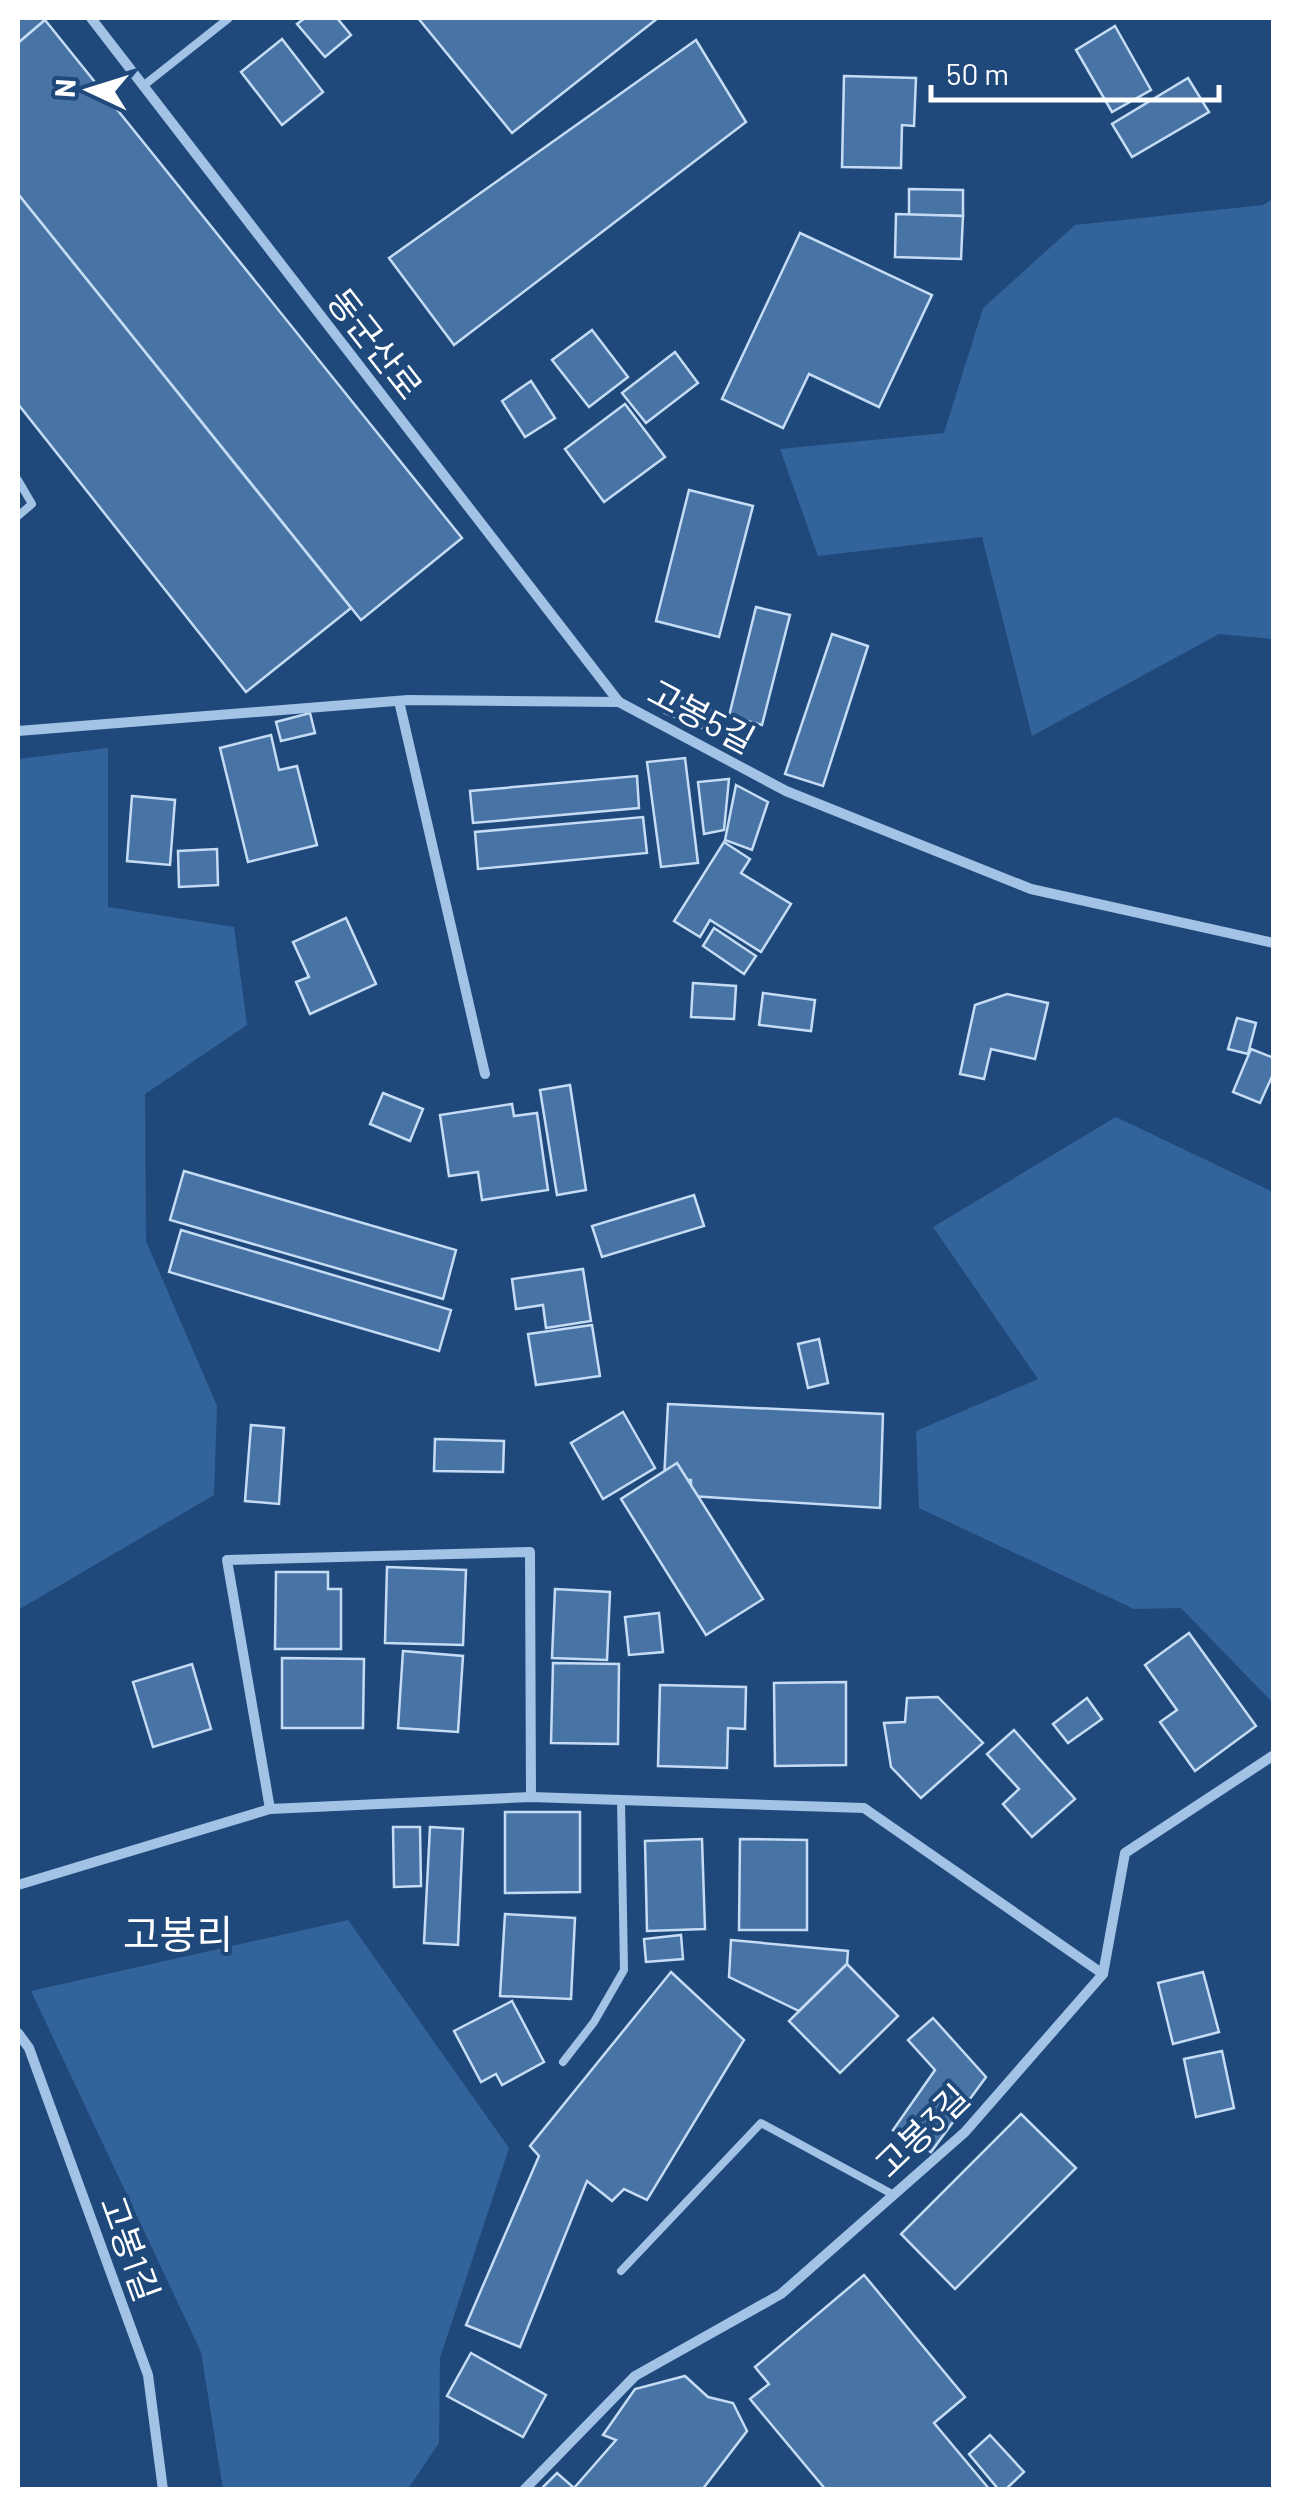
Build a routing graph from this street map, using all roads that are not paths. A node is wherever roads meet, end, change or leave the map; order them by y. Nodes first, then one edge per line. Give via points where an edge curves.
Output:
1 (91, 18) edge
2 (230, 18) edge
3 (143, 86) junction
4 (18, 480) edge
5 (18, 516) edge
6 (398, 701) junction
7 (619, 702) junction
8 (18, 731) edge
9 (1274, 942) edge
10 (485, 1074) dead end
11 (1274, 1755) edge
12 (530, 1798) junction
13 (621, 1800) junction
14 (270, 1809) junction
15 (18, 1885) edge
16 (1103, 1974) junction
17 (18, 2033) edge
18 (563, 2062) dead end
19 (894, 2195) junction
20 (621, 2271) dead end
21 (163, 2490) edge
22 (524, 2490) edge

1 - 3 street, 동군산로
2 - 3 lane
3 - 7 street, 동군산로
4 - 5 lane via 32,504
6 - 7 street, 고봉5길
6 - 8 street, 고봉5길
6 - 10 street
7 - 9 street, 고봉5길 via 786,792 1031,889
11 - 16 street via 1124,1854
12 - 13 street
12 - 14 street
12 - 14 street via 530,1552 227,1560
13 - 16 street via 864,1808
13 - 18 lane via 624,1970
14 - 15 street
16 - 19 street, 고봉3길 via 966,2132
17 - 21 street, 고봉1길 via 148,2375
19 - 20 lane via 761,2123
19 - 22 street, 고봉3길 via 781,2294 635,2376

